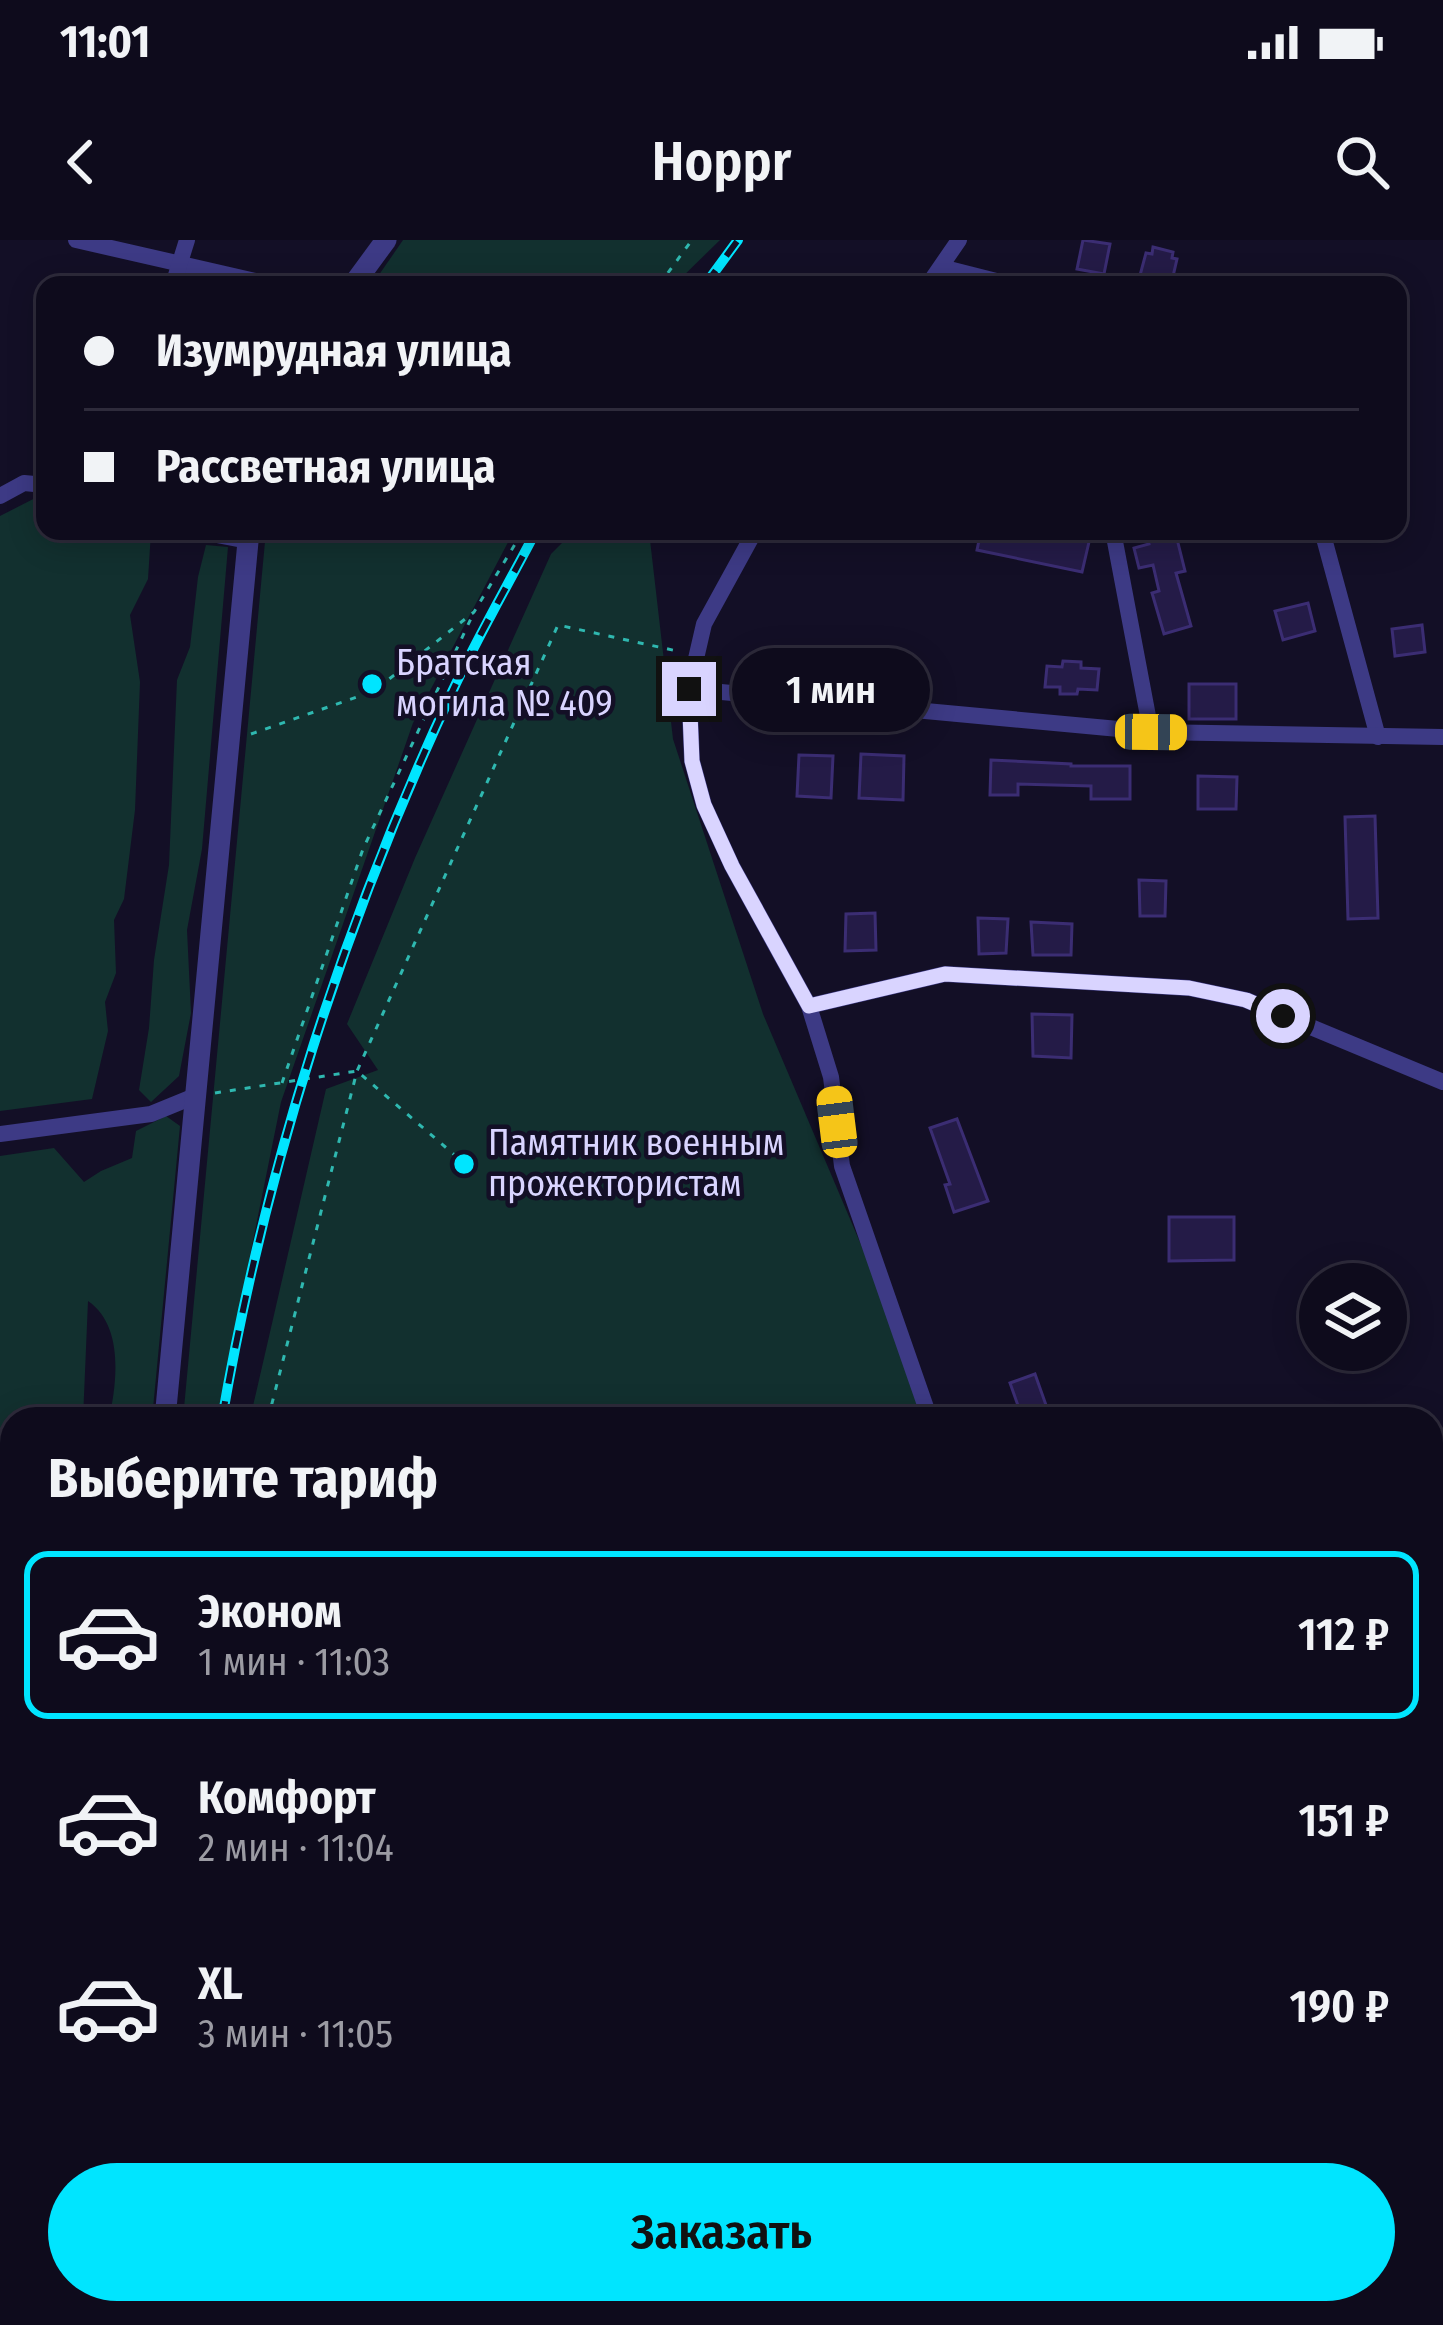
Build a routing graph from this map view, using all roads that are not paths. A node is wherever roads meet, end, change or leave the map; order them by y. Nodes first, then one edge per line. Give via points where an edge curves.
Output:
1 (76, 240) edge
2 (188, 240) edge
3 (386, 240) edge
4 (959, 240) edge
5 (182, 262) junction
6 (941, 267) junction
7 (177, 276) edge
8 (237, 276) edge
9 (360, 276) edge
10 (934, 276) edge
11 (976, 276) edge
12 (36, 484) edge
13 (0, 496) edge
14 (249, 540) edge
15 (750, 540) edge
16 (1115, 540) edge
17 (1324, 540) edge
18 (689, 689) junction
19 (1151, 732) junction
20 (1443, 736) edge
21 (1378, 737) junction
22 (809, 1006) junction
23 (1443, 1082) edge
24 (195, 1096) junction
25 (0, 1134) edge
26 (166, 1407) edge
27 (926, 1407) edge

1 - 5 street
2 - 5 street
3 - 9 street
4 - 6 street
5 - 7 street
5 - 8 street
6 - 10 street
6 - 11 street
12 - 13 street
14 - 24 street
15 - 18 street via 704,624
16 - 19 street
17 - 21 street
18 - 19 street
18 - 22 street via 692,761 704,805
19 - 21 street
20 - 21 street
22 - 23 street via 945,974 1189,988 1246,1000
22 - 27 street via 831,1077 842,1166
24 - 25 street via 151,1114
24 - 26 street

